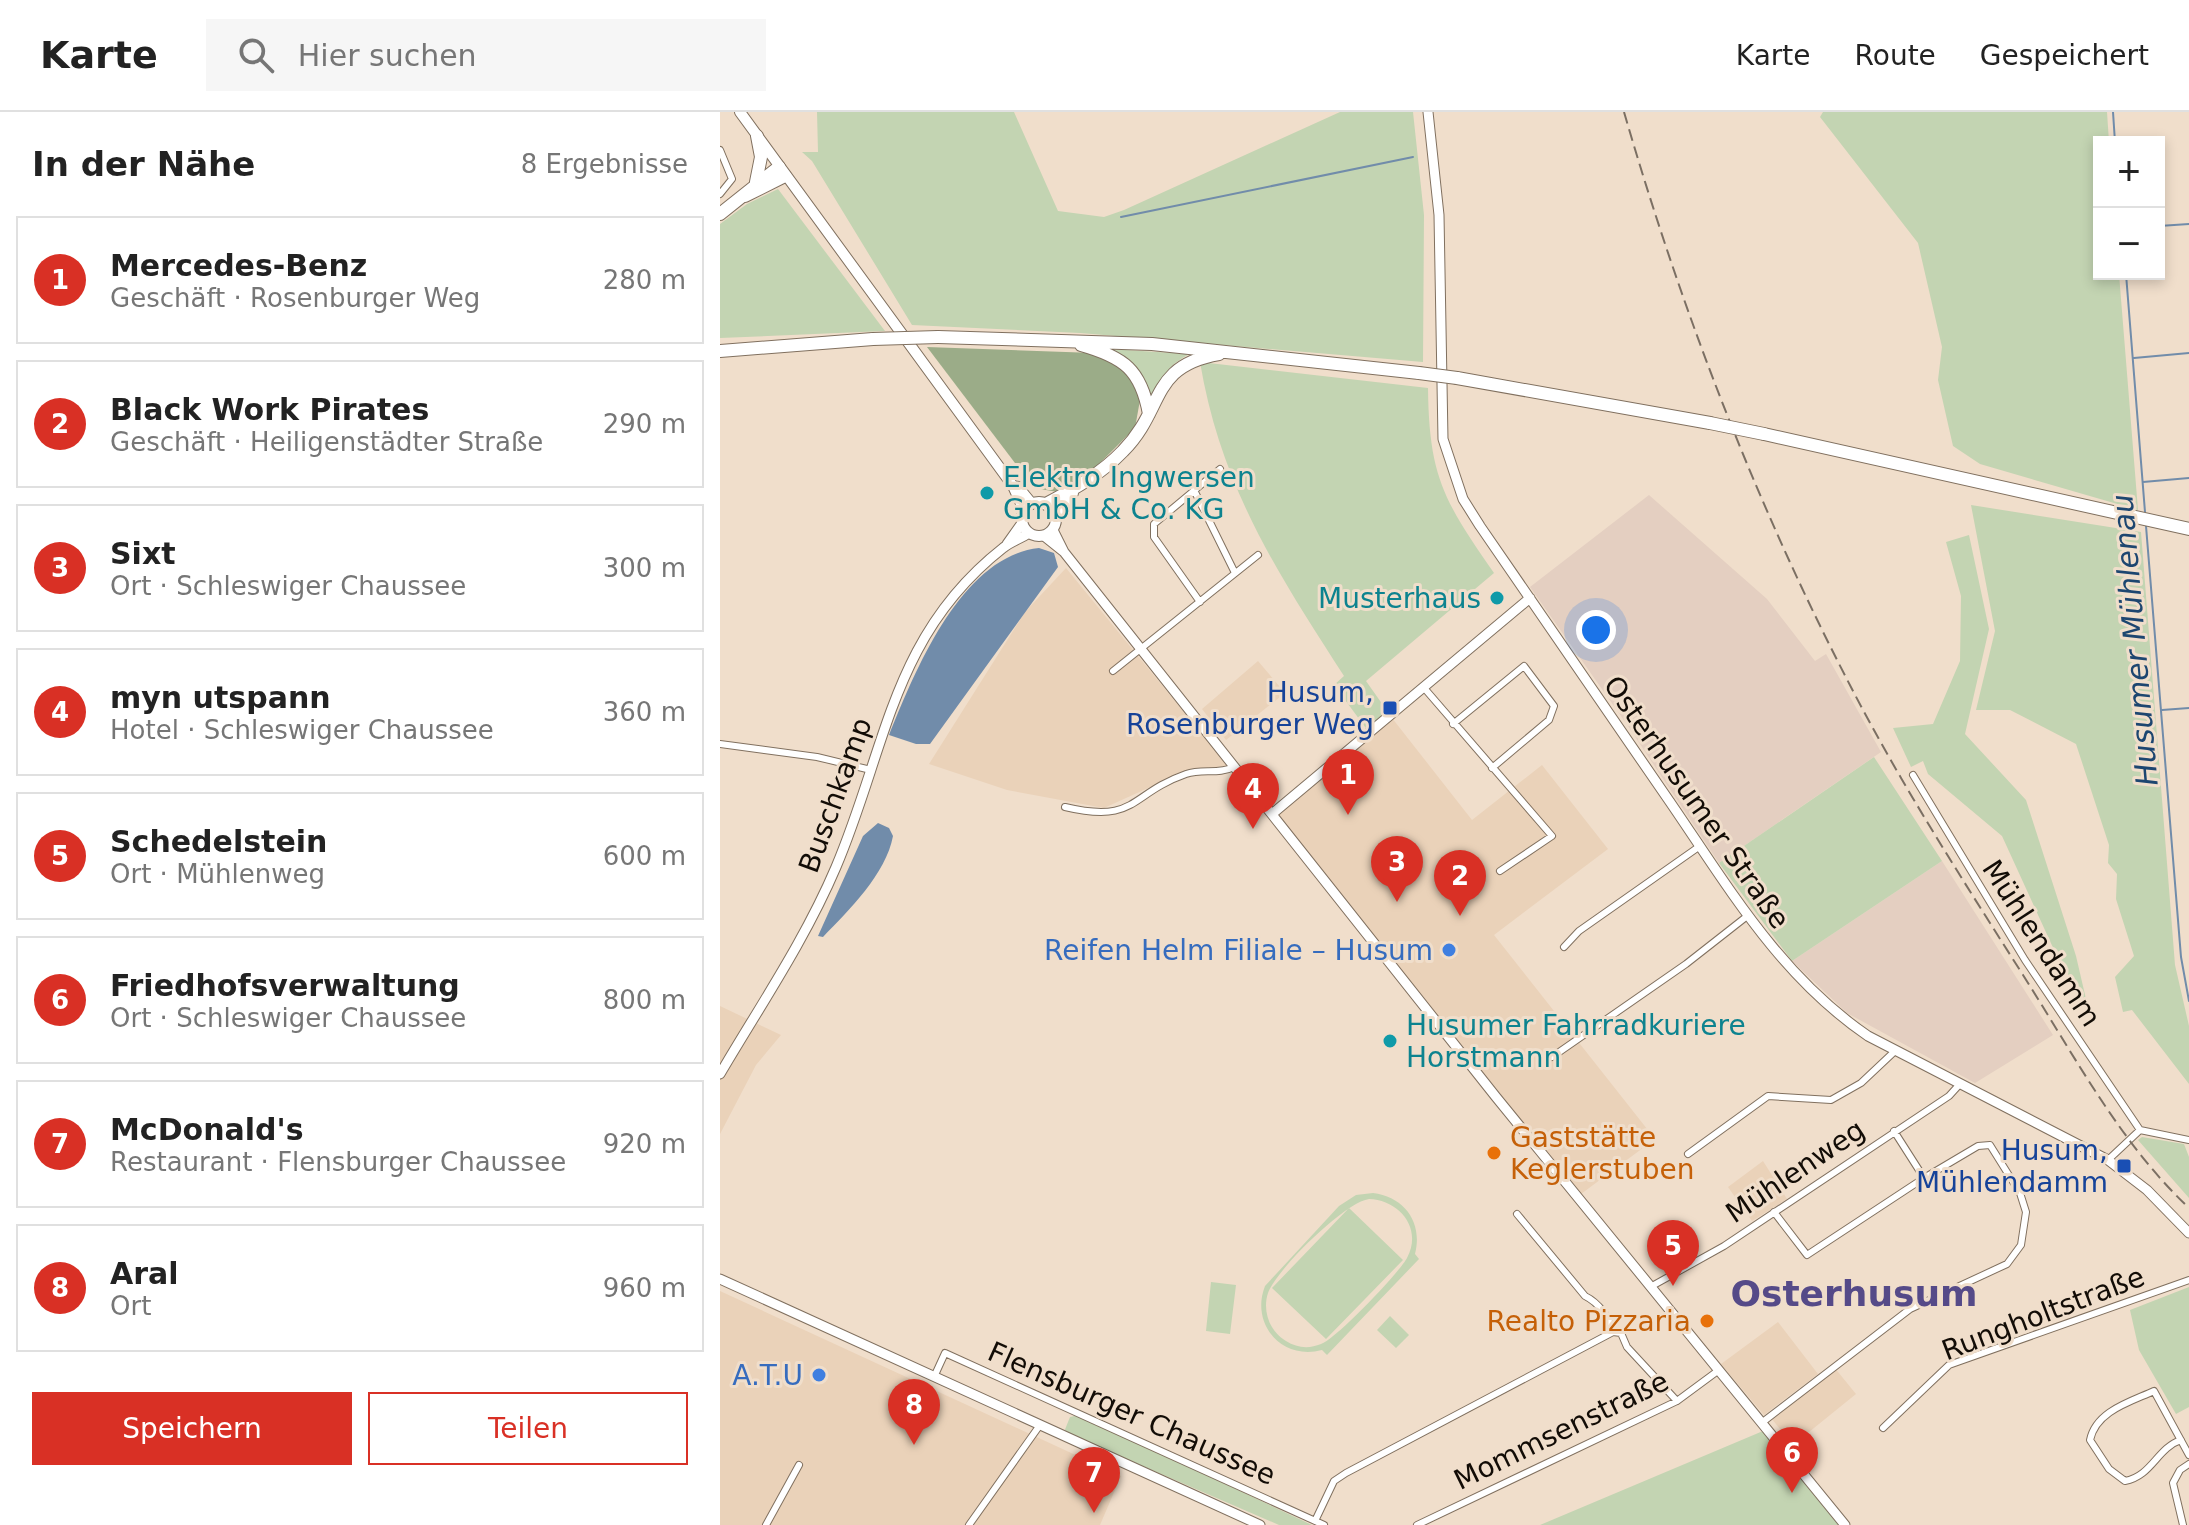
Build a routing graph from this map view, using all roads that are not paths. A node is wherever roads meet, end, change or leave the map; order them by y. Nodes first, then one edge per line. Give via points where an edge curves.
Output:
1 (740, 112) edge
2 (1428, 112) edge
3 (757, 136) junction
4 (720, 150) edge
5 (782, 171) junction
6 (756, 182) junction
7 (720, 194) edge
8 (742, 197) junction
9 (720, 214) edge
10 (1055, 339) junction
11 (720, 344) edge
12 (763, 346) junction
13 (720, 351) edge
14 (1238, 351) junction
15 (1149, 415) junction
16 (1220, 469) dead end
17 (1194, 490) junction
18 (1072, 493) junction
19 (1046, 504) junction
20 (1028, 507) junction
21 (1055, 515) junction
22 (1026, 528) junction
23 (2189, 529) edge
24 (1048, 533) junction
25 (1258, 555) dead end
26 (1235, 573) junction
27 (1530, 598) junction
28 (1200, 602) junction
29 (1141, 649) junction
30 (1113, 671) dead end
31 (1425, 689) junction
32 (1453, 724) junction
33 (720, 744) edge
34 (1234, 767) junction
35 (1492, 768) junction
36 (871, 770) junction
37 (1913, 775) dead end
38 (1065, 807) dead end
39 (1272, 814) junction
40 (1700, 846) junction
41 (1500, 871) dead end
42 (1746, 917) junction
43 (1564, 947) dead end
44 (1895, 1051) junction
45 (1552, 1057) dead end
46 (720, 1074) edge
47 (1959, 1085) junction
48 (2140, 1130) junction
49 (1894, 1131) junction
50 (2189, 1140) edge
51 (1688, 1154) dead end
52 (2108, 1160) junction
53 (1924, 1178) junction
54 (1774, 1212) junction
55 (1517, 1214) dead end
56 (2189, 1233) edge
57 (720, 1279) edge
58 (2189, 1280) edge
59 (1652, 1286) junction
60 (1613, 1332) junction
61 (1720, 1369) junction
62 (934, 1377) junction
63 (1677, 1401) junction
64 (1764, 1421) junction
65 (1040, 1425) junction
66 (1883, 1428) dead end
67 (2181, 1440) junction
68 (2189, 1455) edge
69 (2189, 1464) edge
70 (799, 1465) dead end
71 (1315, 1521) junction
72 (766, 1525) edge
73 (969, 1525) edge
74 (1260, 1525) edge
75 (1324, 1525) edge
76 (1417, 1525) edge
77 (1845, 1525) edge
78 (2183, 1525) edge

1 - 3 main road
2 - 27 street, Osterhusumer Straße via 1436,164 1443,439 1463,499
3 - 5 main road
3 - 6 highway via 761,157
4 - 7 street via 732,179
5 - 6 highway
5 - 8 highway
5 - 20 main road
6 - 8 highway
8 - 9 highway
10 - 12 highway, bridge via 938,337
10 - 14 highway
10 - 15 highway via 1127,365 1138,377
11 - 12 highway
12 - 13 highway
14 - 15 highway via 1179,366
14 - 23 highway, bridge via 1457,378 1710,423
15 - 18 highway via 1123,451
16 - 17 street
17 - 26 street
17 - 28 street via 1154,524 1154,537
18 - 19 highway
18 - 21 highway
19 - 20 main road
19 - 21 main road
20 - 22 main road
21 - 24 main road
22 - 24 main road
22 - 36 street, Buschkamp via 964,583 927,631 906,666
24 - 29 street
25 - 26 street
26 - 28 street
27 - 31 street
27 - 40 street, Osterhusumer Straße
28 - 29 street
29 - 30 street
29 - 34 street
31 - 32 street
31 - 39 street
32 - 35 street
32 - 35 street via 1524,666 1554,706 1549,720
33 - 36 street
34 - 38 street via 1222,773 1190,772 1110,813
34 - 39 street
35 - 41 street via 1552,836
36 - 46 street, Buschkamp via 813,915
37 - 48 street, Mühlendamm via 2001,923
39 - 59 street
40 - 42 street, Osterhusumer Straße
40 - 43 street
42 - 44 street, Osterhusumer Straße via 1787,967 1841,1018
42 - 45 street
44 - 47 street, Osterhusumer Straße
44 - 51 street via 1861,1083 1831,1100 1768,1096
47 - 49 street, Mühlenweg
47 - 52 street, Osterhusumer Straße
48 - 50 street
48 - 52 street
49 - 53 street
49 - 54 street, Mühlenweg
52 - 56 street, Osterhusumer Straße
53 - 54 street via 1807,1255
53 - 64 street via 1984,1143 1990,1145 2026,1212 2026,1232 2015,1254 1996,1272 1910,1309
54 - 59 street, Mühlenweg
55 - 60 street via 1611,1321
57 - 62 street, Flensburger Chaussee
58 - 66 street, Rungholtstraße via 1949,1365
59 - 61 street
60 - 63 street via 1621,1333 1627,1347
60 - 71 street via 1346,1473 1334,1481
61 - 63 street, Mommsenstraße
61 - 64 street
62 - 65 street, Flensburger Chaussee
62 - 71 street, Flensburger Chaussee via 945,1353
63 - 76 street, Mommsenstraße
64 - 77 street
65 - 73 street
65 - 74 street, Flensburger Chaussee
67 - 67 street via 2154,1391 2103,1416 2090,1440 2109,1469 2125,1481 2137,1479 2169,1444
67 - 68 street
69 - 78 street via 2173,1483
70 - 72 street
71 - 75 street, Flensburger Chaussee

